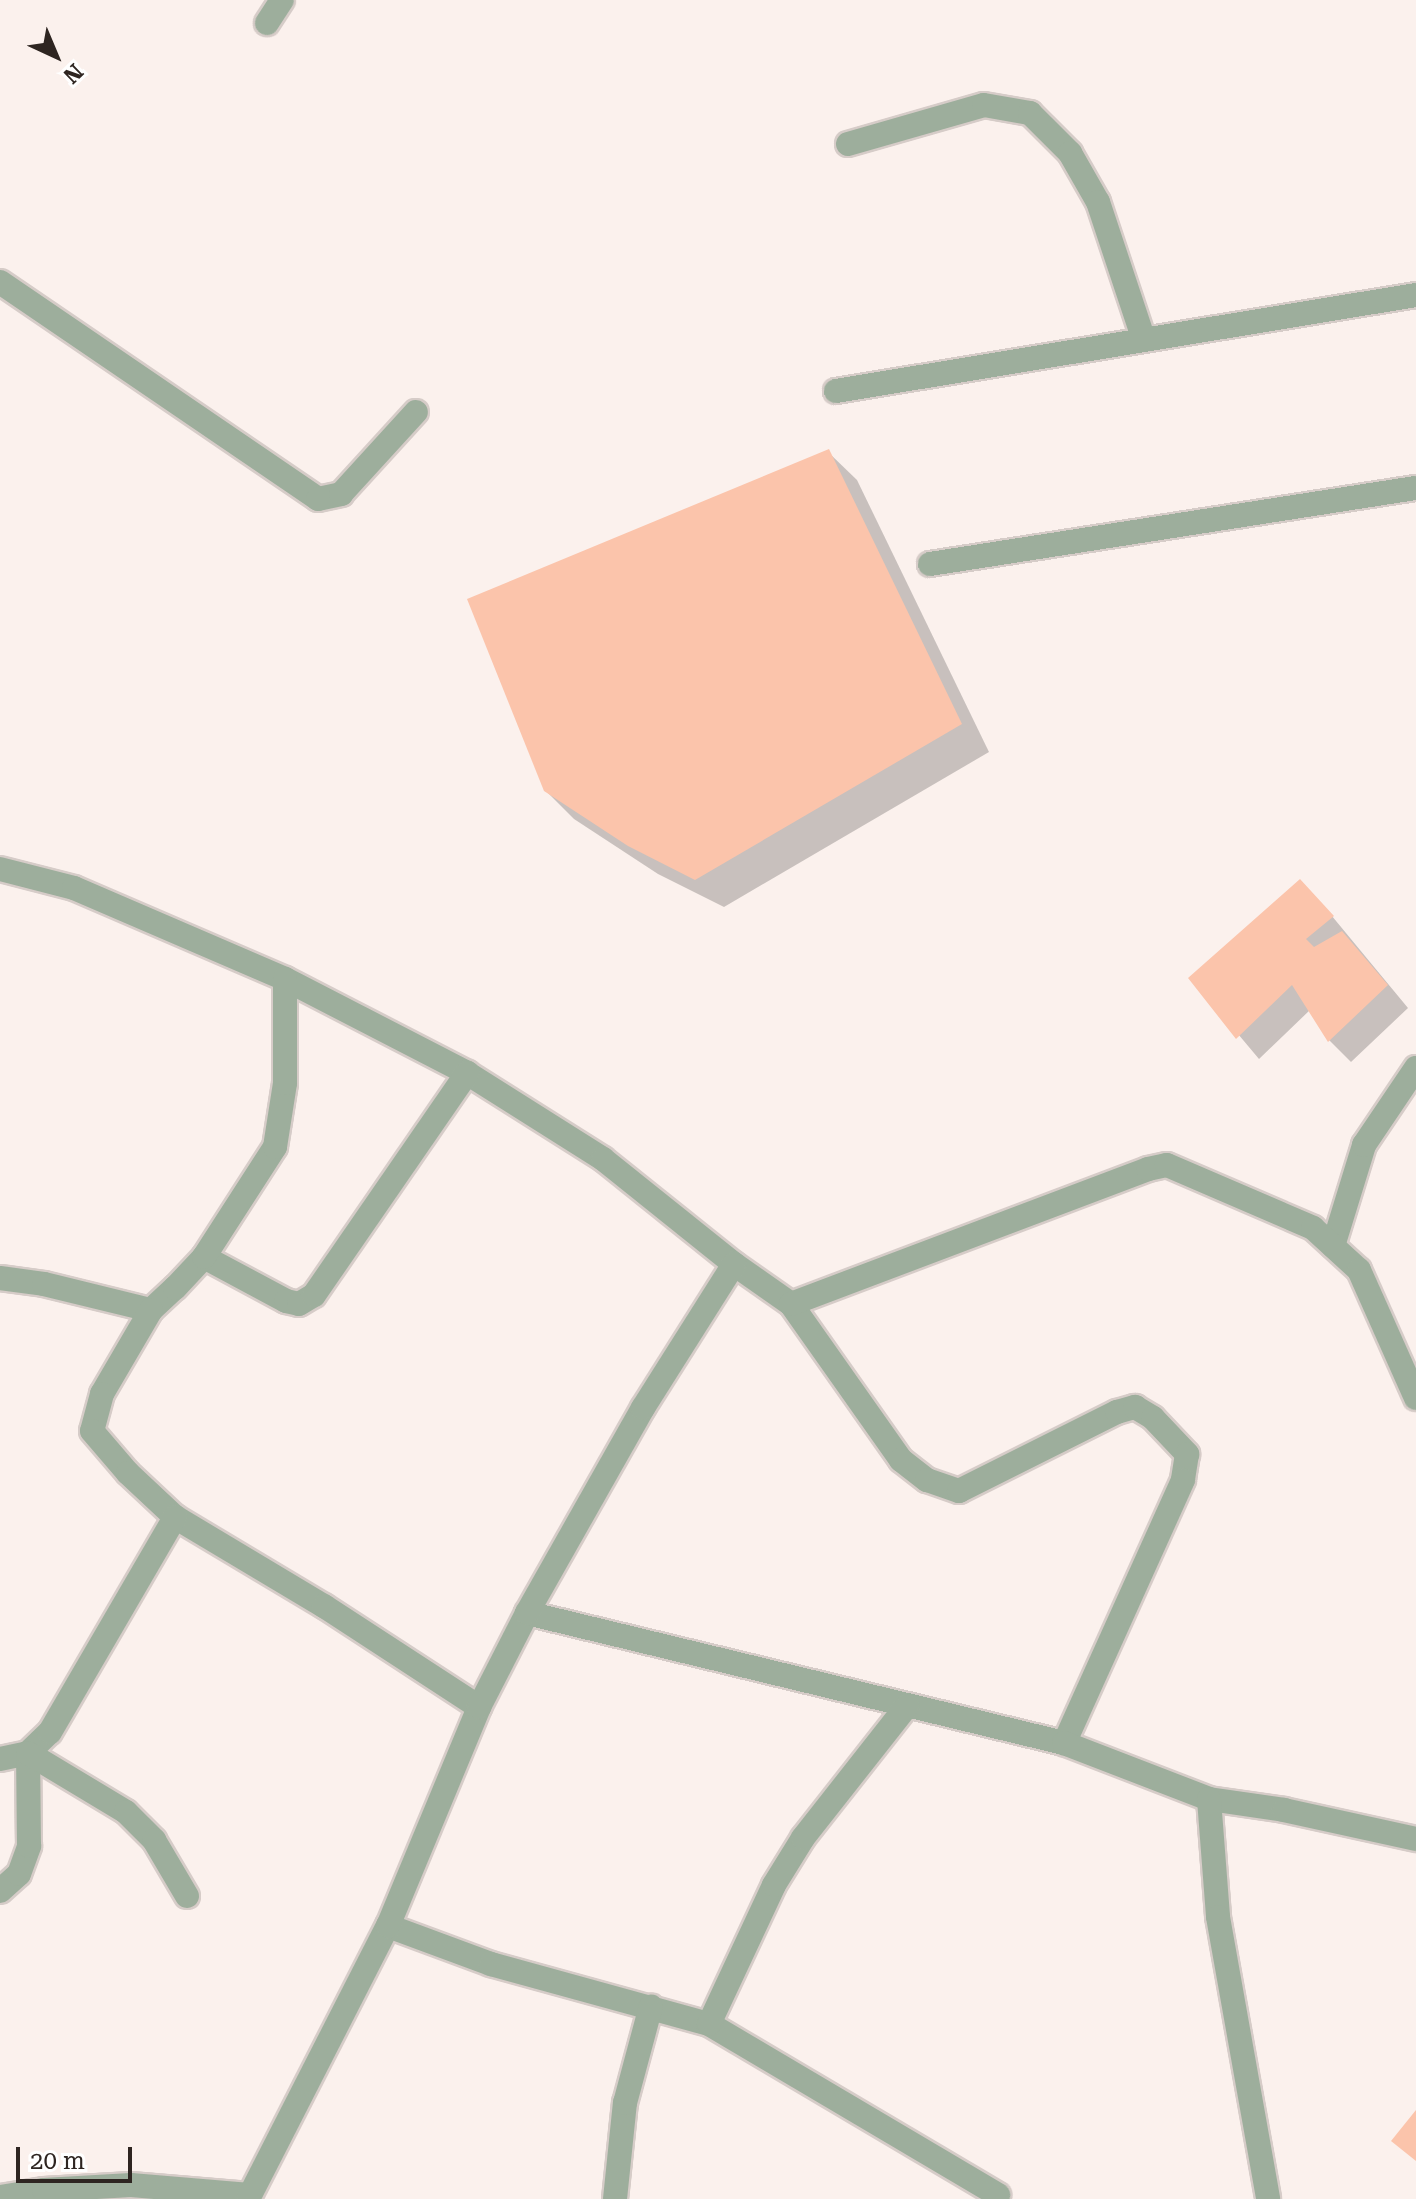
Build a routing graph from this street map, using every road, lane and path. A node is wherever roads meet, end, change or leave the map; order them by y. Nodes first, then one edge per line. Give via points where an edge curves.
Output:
1 (282, 0) edge
2 (267, 23) dead end
3 (848, 144) dead end
4 (0, 282) edge
5 (1416, 295) edge
6 (1143, 337) junction
7 (836, 391) dead end
8 (416, 412) dead end
9 (1416, 488) edge
10 (930, 564) dead end
11 (0, 869) edge
12 (285, 979) junction
13 (1416, 1068) edge
14 (467, 1073) junction
15 (1333, 1246) junction
16 (204, 1257) junction
17 (734, 1264) junction
18 (0, 1278) edge
19 (791, 1304) junction
20 (151, 1310) junction
21 (1416, 1398) edge
22 (175, 1517) junction
23 (527, 1613) junction
24 (907, 1706) junction
25 (479, 1707) junction
26 (1064, 1743) junction
27 (28, 1753) junction
28 (0, 1759) edge
29 (1209, 1799) junction
30 (1416, 1839) edge
31 (0, 1891) edge
32 (187, 1896) dead end
33 (388, 1926) junction
34 (651, 2006) junction
35 (709, 2024) junction
36 (998, 2195) dead end
37 (0, 2197) edge
38 (249, 2197) edge
39 (615, 2199) edge
40 (1268, 2199) edge

1 - 2 street
3 - 6 street via 984,105 1030,113 1070,153 1098,202
4 - 8 street via 318,499 341,494
5 - 6 street
6 - 7 street
9 - 10 street
11 - 12 street via 74,888
12 - 14 street
12 - 16 street via 285,1083 275,1147
13 - 15 street via 1364,1145
14 - 16 street via 314,1295 299,1304 286,1301
14 - 17 street via 603,1159
15 - 19 street via 1313,1228 1167,1165
15 - 21 street via 1359,1270
16 - 20 street
17 - 19 street
17 - 23 street via 643,1408
18 - 20 street
19 - 26 street via 901,1460 927,1480 959,1491 1135,1407 1187,1454 1183,1480
20 - 22 street via 102,1394 92,1431
22 - 25 street
22 - 27 street via 82,1681 50,1732
23 - 24 street
23 - 25 street
24 - 26 street
24 - 35 street via 803,1838 774,1885
25 - 33 street
26 - 29 street
27 - 28 street
27 - 31 street via 29,1846 19,1874
27 - 32 street via 126,1812 154,1840
29 - 30 street
29 - 40 street via 1218,1917
33 - 34 street via 491,1964
33 - 38 street
34 - 35 street
34 - 39 street via 625,2103
35 - 36 street
37 - 38 street via 131,2185

